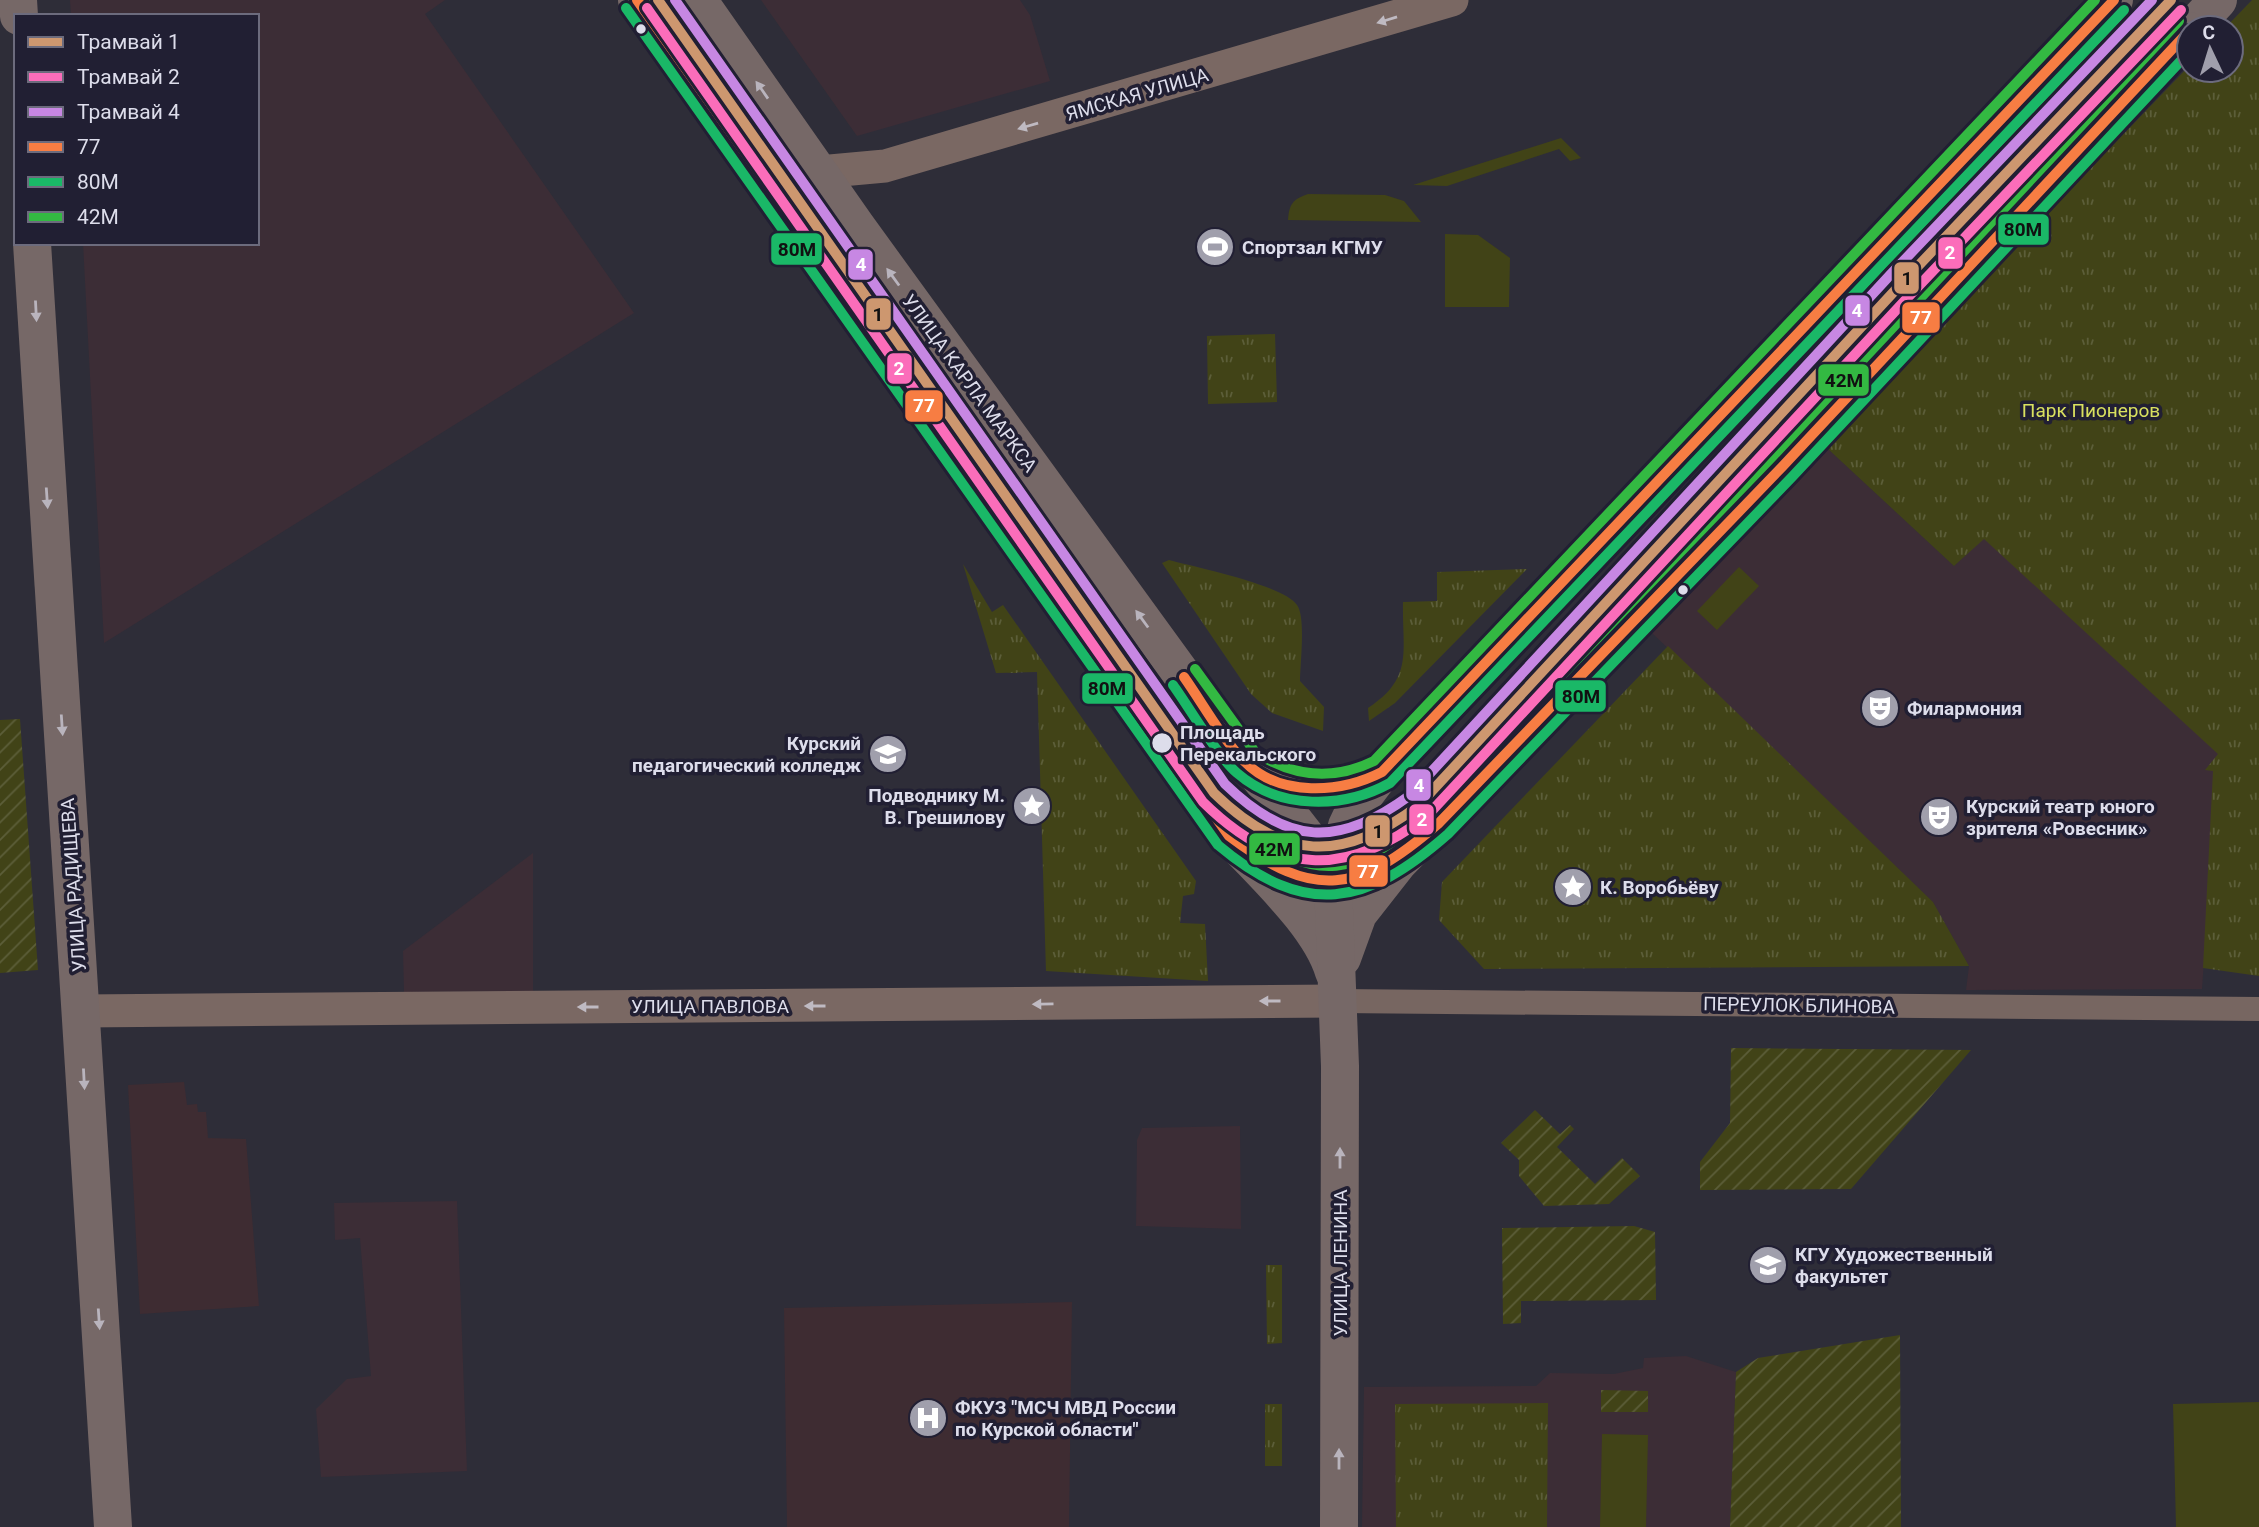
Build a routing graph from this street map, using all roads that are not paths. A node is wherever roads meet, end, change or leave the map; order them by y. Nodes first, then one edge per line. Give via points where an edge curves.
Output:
1 (637, 0) edge
2 (698, 0) edge
3 (1452, 0) edge
4 (2115, 0) edge
5 (2218, 0) edge
6 (2204, 14) edge
7 (2175, 45) edge
8 (819, 172) junction
9 (32, 245) edge
10 (1245, 762) junction
11 (1382, 772) junction
12 (1229, 836) junction
13 (1419, 842) junction
14 (1333, 883) junction
15 (1338, 999) junction
16 (2259, 1009) edge
17 (81, 1011) junction
18 (113, 1527) edge
19 (1339, 1527) edge

1 - 12 main road
8 -> 2 main road, УЛИЦА КАРЛА МАРКСА
3 -> 8 main road, ЯМСКАЯ УЛИЦА via 886,166
4 - 11 main road
5 - 6 main road
7 - 13 main road via 1744,507
10 -> 8 main road, УЛИЦА КАРЛА МАРКСА
9 -> 17 main road, УЛИЦА РАДИЩЕВА
10 - 11 main road via 1272,778 1319,789 1355,785
10 - 14 main road, УЛИЦА КАРЛА МАРКСА via 1301,828 1322,857
11 - 14 main road via 1347,826
12 - 14 main road via 1287,873
12 - 15 main road via 1306,922 1325,950
13 - 14 main road via 1381,870
13 - 15 main road via 1358,914 1343,955
14 - 15 main road
15 - 16 street, ПЕРЕУЛОК БЛИНОВА
15 -> 17 main road, УЛИЦА ПАВЛОВА
19 -> 15 main road, УЛИЦА ЛЕНИНА
17 -> 18 main road, УЛИЦА РАДИЩЕВА

